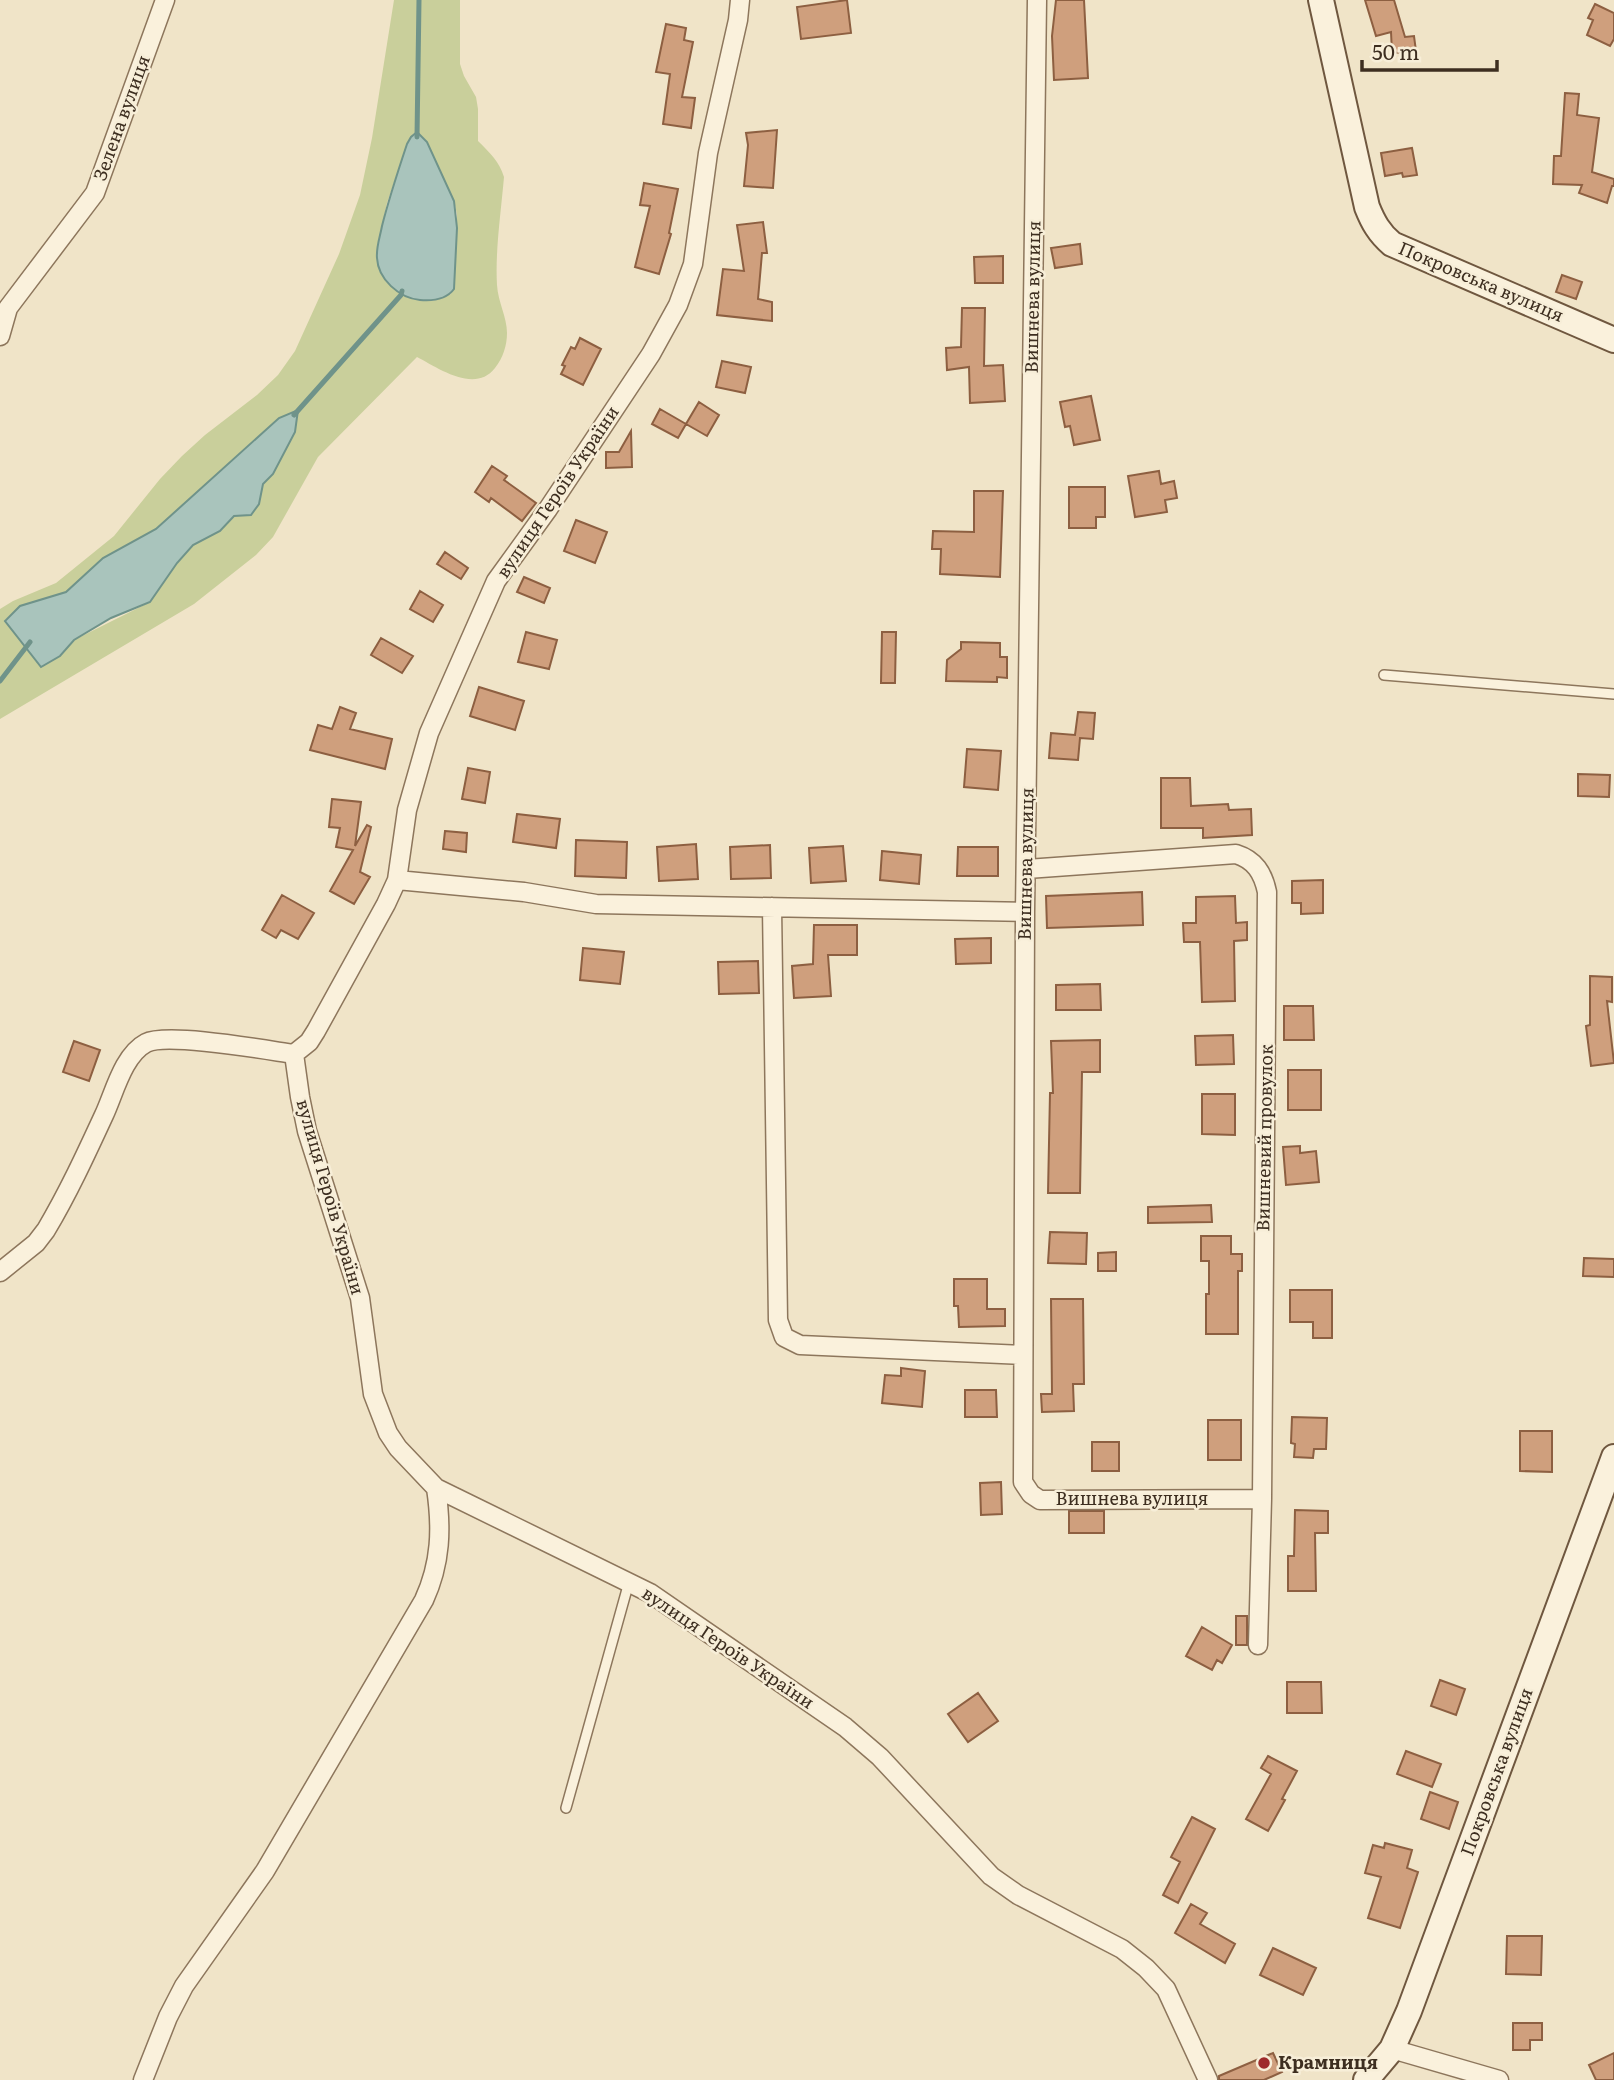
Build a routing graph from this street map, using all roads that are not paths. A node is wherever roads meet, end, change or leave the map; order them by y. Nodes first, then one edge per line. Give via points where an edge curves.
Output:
1 (165, 0) edge
2 (740, 0) edge
3 (1037, 0) edge
4 (1321, 0) edge
5 (0, 335) edge
6 (1614, 340) edge
7 (1384, 676) dead end
8 (1614, 694) edge
9 (1027, 869) junction
10 (397, 880) junction
11 (772, 907) junction
12 (1025, 912) junction
13 (294, 1054) junction
14 (0, 1272) edge
15 (1023, 1355) junction
16 (1613, 1462) edge
17 (436, 1488) junction
18 (1262, 1499) junction
19 (628, 1582) junction
20 (1258, 1645) dead end
21 (566, 1808) dead end
22 (1392, 2049) junction
23 (143, 2080) edge
24 (1208, 2080) edge
25 (1367, 2080) edge
26 (1499, 2080) edge

1 - 5 street, Зелена вулиця via 95,193 8,308
2 - 10 street, вулиця Героїв України via 708,153 693,264 678,305 651,354 496,581 429,733 407,810
3 - 9 street, Вишнева вулиця
4 - 6 street, Покровська вулиця via 1367,207 1381,234 1392,244
7 - 8 lane
9 - 12 street, Вишнева вулиця
9 - 18 street, Вишневий провулок via 1236,854 1255,864 1265,881
10 - 11 street via 596,904
10 - 13 street, вулиця Героїв України via 316,1031
11 - 12 street
11 - 15 street via 778,1320 784,1337 800,1345
12 - 15 street, Вишнева вулиця
13 - 14 street via 171,1038 147,1042 133,1054 118,1080 46,1230
13 - 17 street, вулиця Героїв України via 307,1131 360,1298 376,1404 398,1448
15 - 18 street, Вишнева вулиця via 1023,1482 1031,1494 1041,1500
16 - 22 street, Покровська вулиця
17 - 19 street, вулиця Героїв України
17 - 23 street via 439,1553 424,1600 265,1871 184,1986
18 - 20 street, Вишневий провулок
19 - 21 lane
19 - 24 street, вулиця Героїв України via 670,1605 864,1741 1005,1887 1136,1958 1166,1989
22 - 25 street, Покровська вулиця
22 - 26 street

